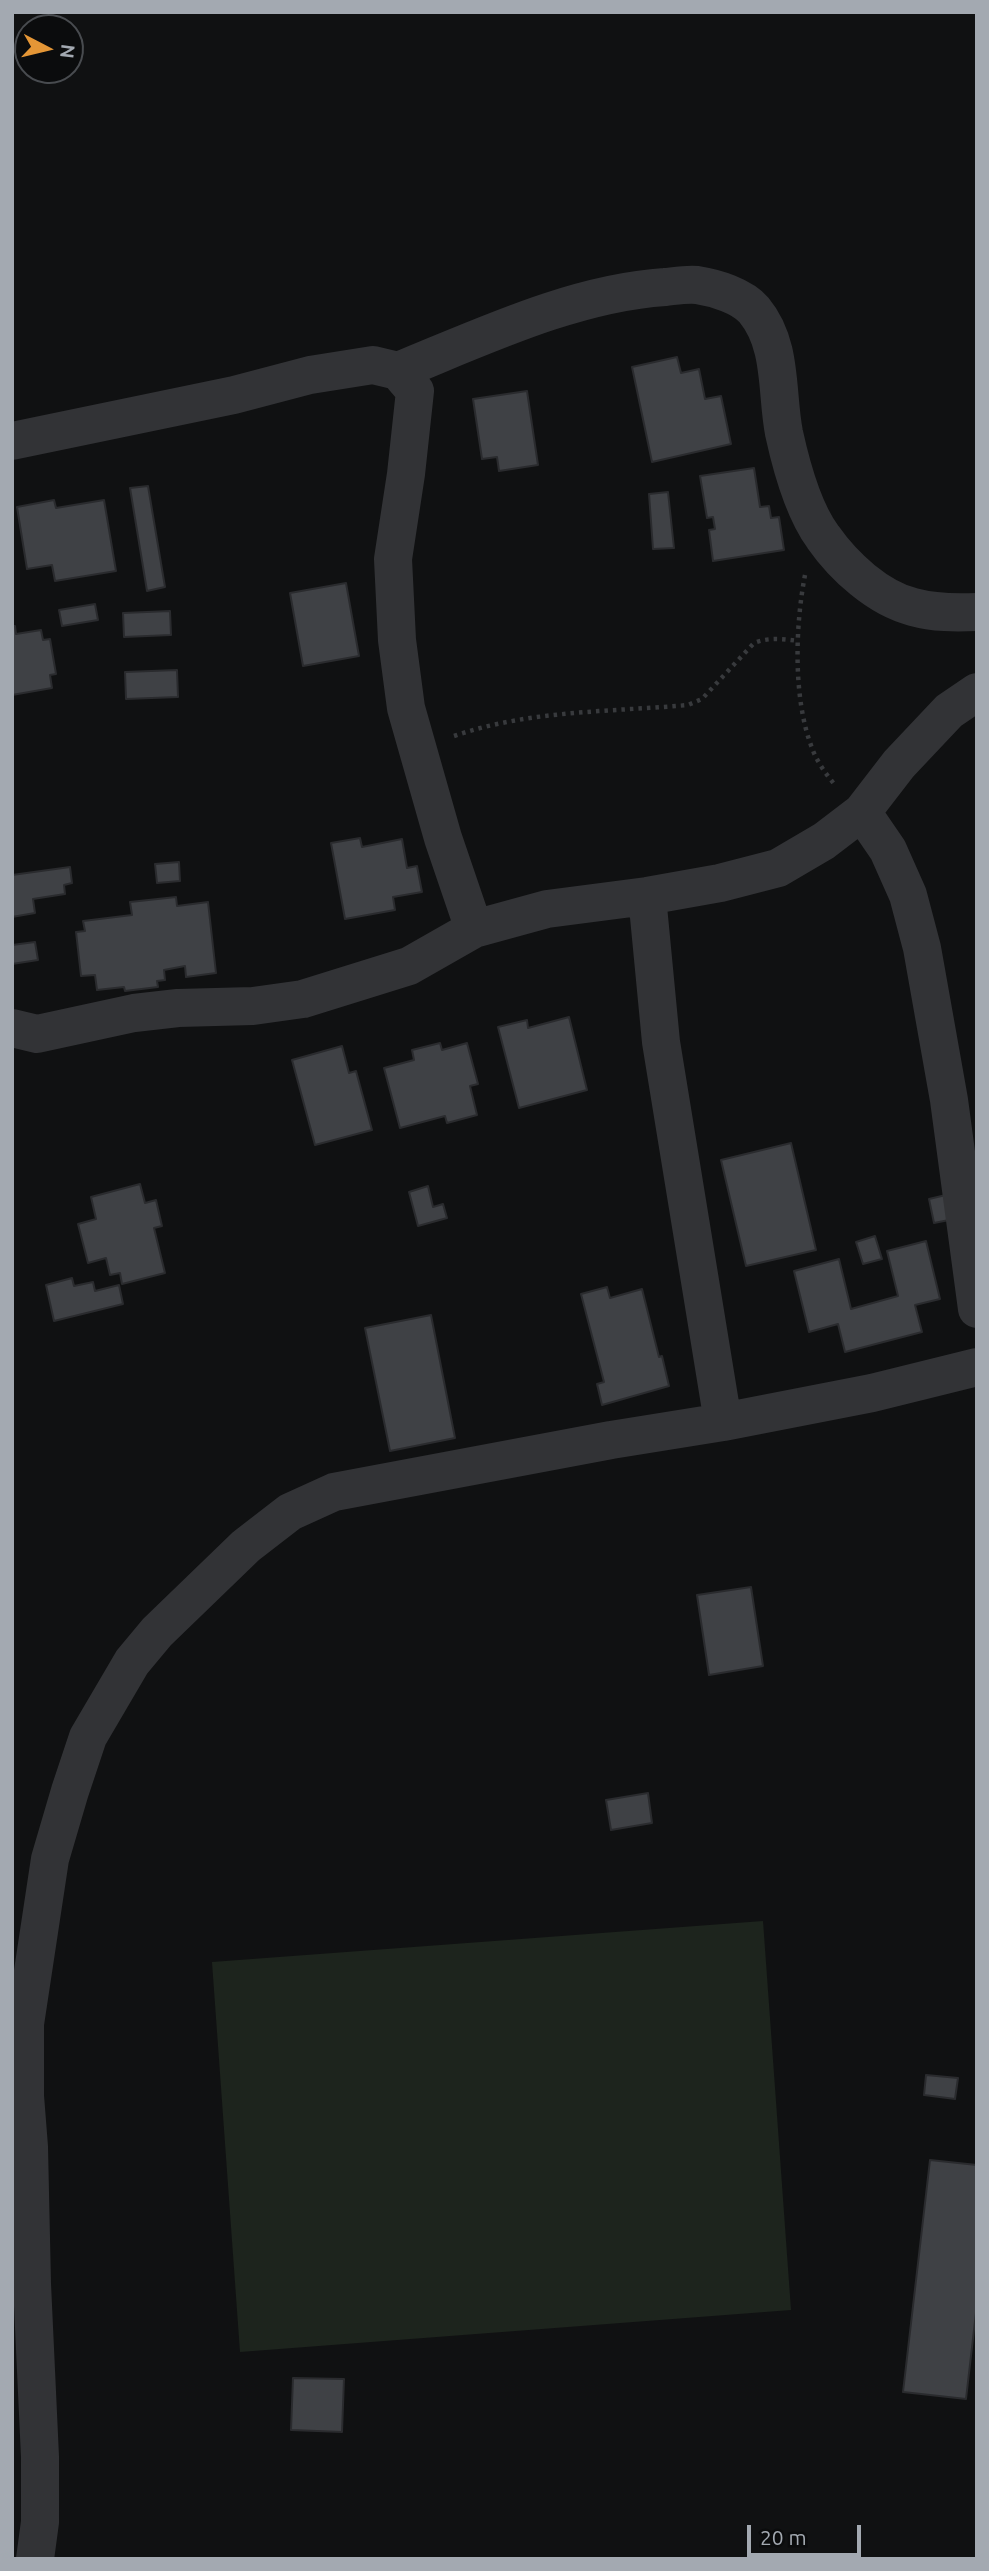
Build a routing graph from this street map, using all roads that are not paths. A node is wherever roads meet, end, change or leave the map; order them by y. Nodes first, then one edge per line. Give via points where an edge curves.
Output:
1 (398, 371) junction
2 (12, 441) edge
3 (977, 612) edge
4 (977, 692) edge
5 (862, 812) junction
6 (647, 896) junction
7 (474, 929) junction
8 (12, 1028) edge
9 (977, 1309) edge
10 (977, 1367) edge
11 (723, 1422) junction
12 (35, 2559) edge

1 - 2 street via 373,366 310,375
1 - 3 street via 575,304 640,288 696,285 732,295 754,309 771,341 784,432 800,489 822,536 850,569 885,596 944,613
1 - 7 street via 415,391 393,559 406,708
4 - 5 street via 949,711
5 - 6 street via 778,868
5 - 9 street via 888,850 908,895 922,948 949,1100
6 - 7 street via 547,909
6 - 11 street via 661,1042
7 - 8 street via 410,966 303,999 134,1013 37,1034
10 - 11 street
11 - 12 street via 334,1492 290,1512 246,1546 157,1632 113,1692 88,1737 50,1859 25,2024 40,2457

